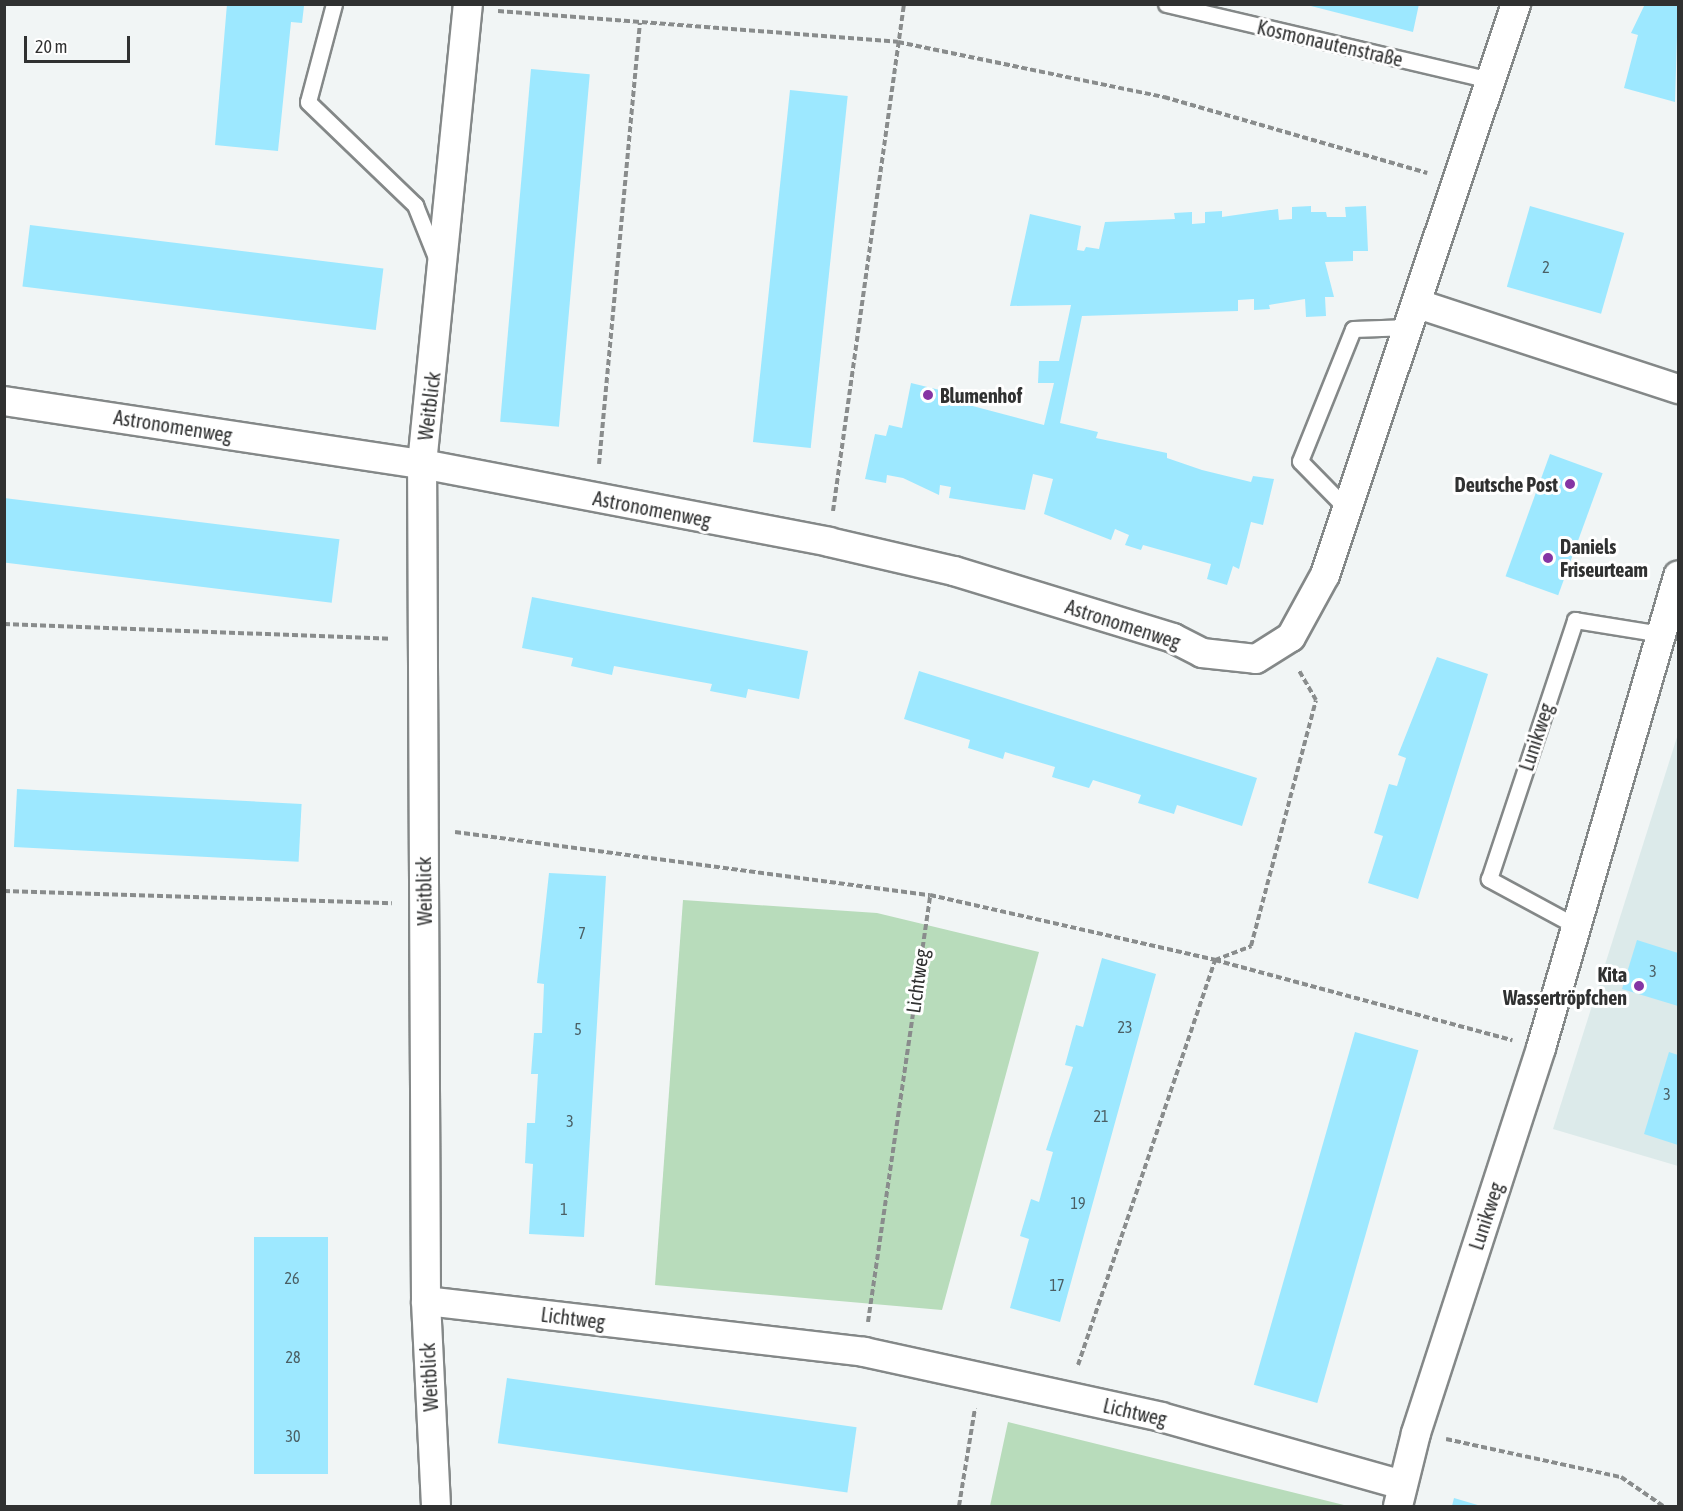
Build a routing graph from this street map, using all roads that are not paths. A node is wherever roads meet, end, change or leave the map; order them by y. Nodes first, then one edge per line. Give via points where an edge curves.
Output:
1 (334, 4) edge
2 (1166, 4) edge
3 (1516, 4) edge
4 (468, 7) edge
5 (1494, 81) junction
6 (445, 277) junction
7 (1414, 316) junction
8 (1678, 389) edge
9 (4, 401) edge
10 (422, 464) junction
11 (1347, 509) junction
12 (1678, 574) edge
13 (1661, 633) junction
14 (1574, 925) junction
15 (426, 1301) junction
16 (1401, 1496) edge
17 (436, 1506) edge

1 - 6 lane, Weitblick via 308,102 415,206
2 - 5 lane, Kosmonautenstraße
3 - 5 street
4 - 6 street, Weitblick
5 - 7 street
6 - 10 street, Weitblick
7 - 8 street
7 - 11 street
7 - 11 lane via 1353,329 1300,461
9 - 10 street, Astronomenweg
10 - 11 street, Astronomenweg via 829,542 954,571 1173,638 1218,657 1256,659 1282,645 1297,629 1324,575
10 - 15 street, Weitblick
12 - 13 street, Lunikweg
13 - 14 street, Lunikweg
13 - 14 lane, Lunikweg via 1575,620 1489,879
14 - 16 street, Lunikweg via 1541,1048 1416,1433
15 - 16 street, Lichtweg via 864,1352 1068,1396
15 - 17 street, Weitblick

